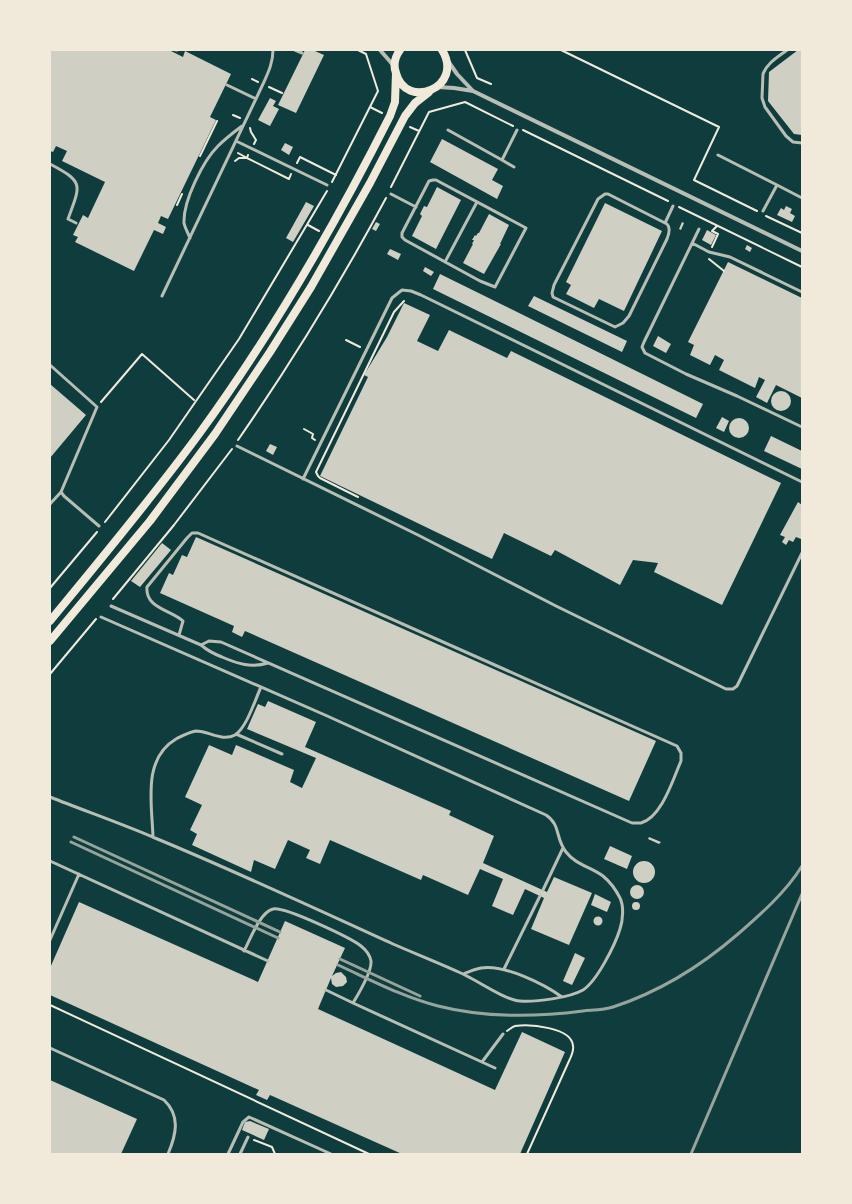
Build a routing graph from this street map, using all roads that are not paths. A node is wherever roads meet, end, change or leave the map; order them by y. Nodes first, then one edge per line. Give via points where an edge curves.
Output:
1 (273, 50) edge
2 (295, 50) edge
3 (380, 50) edge
4 (400, 50) edge
5 (442, 50) edge
6 (787, 50) edge
7 (302, 53) dead end
8 (447, 60) junction
9 (395, 70) junction
10 (227, 85) dead end
11 (437, 87) junction
12 (473, 91) junction
13 (428, 92) junction
14 (256, 99) junction
15 (244, 125) junction
16 (448, 130) dead end
17 (517, 130) dead end
18 (236, 141) junction
19 (802, 143) edge
20 (718, 155) dead end
21 (502, 160) junction
22 (50, 164) edge
23 (514, 166) dead end
24 (777, 185) junction
25 (327, 186) dead end
26 (391, 194) dead end
27 (802, 198) edge
28 (477, 202) junction
29 (672, 206) dead end
30 (416, 207) junction
31 (763, 211) dead end
32 (665, 222) junction
33 (76, 223) dead end
34 (699, 229) dead end
35 (190, 238) junction
36 (692, 243) junction
37 (802, 251) edge
38 (445, 262) junction
39 (802, 292) edge
40 (162, 296) dead end
41 (50, 365) edge
42 (802, 427) edge
43 (236, 446) road end
44 (303, 479) junction
45 (802, 482) edge
46 (61, 492) junction
47 (50, 504) edge
48 (99, 526) dead end
49 (802, 553) edge
50 (111, 606) dead end
51 (100, 617) road end
52 (50, 620) edge
53 (179, 635) junction
54 (50, 641) edge
55 (201, 645) junction
56 (268, 662) junction
57 (260, 687) junction
58 (236, 734) junction
59 (282, 754) dead end
60 (50, 797) edge
61 (153, 837) junction
62 (564, 848) junction
63 (50, 860) edge
64 (79, 874) junction
65 (543, 890) dead end
66 (540, 896) dead end
67 (50, 940) edge
68 (244, 951) junction
69 (268, 961) dead end
70 (504, 969) junction
71 (463, 974) junction
72 (326, 990) dead end
73 (562, 997) junction
74 (354, 1003) junction
75 (503, 1034) road end
76 (50, 1048) edge
77 (482, 1062) junction
78 (495, 1068) dead end
79 (248, 1137) dead end
80 (168, 1154) edge
81 (228, 1154) edge
82 (240, 1154) edge
83 (331, 1154) edge

1 - 14 lane via 270,68
2 - 7 lane
3 - 9 street
4 - 9 main road
5 - 8 main road
6 - 19 lane via 769,64 763,74 763,103 786,136 792,142
8 - 11 main road via 446,74
8 - 12 street
9 - 13 main road via 400,83 408,90
9 - 52 main road via 395,102 390,116 328,233 279,315 214,414 177,464
10 - 14 lane
11 - 12 street
11 - 13 main road
12 - 37 street
13 - 54 main road via 405,116 305,296 215,434 150,521
14 - 15 lane
15 - 18 lane
15 - 35 lane via 218,146 197,178 188,202 184,225
16 - 21 lane
17 - 21 lane
18 - 25 lane
18 - 35 lane
20 - 24 lane
21 - 23 lane
22 - 33 lane via 74,179 78,185 68,219
24 - 27 lane
24 - 31 lane
26 - 30 lane
28 - 30 lane via 436,180 430,182
28 - 38 lane
28 - 38 lane via 526,228 495,287
29 - 32 lane
30 - 38 lane via 402,237
32 - 32 lane via 608,194 601,196 554,285 553,296 615,327 623,323 629,316 667,239 669,226
34 - 36 lane
35 - 40 lane
36 - 39 lane
36 - 42 lane via 644,342 642,347 645,353
41 - 46 lane via 98,407
43 - 44 lane
44 - 45 lane via 392,298 402,290 421,295
44 - 49 lane via 726,689 737,686
46 - 47 lane
46 - 48 lane
50 - 53 lane
51 - 57 lane
53 - 55 lane
53 - 56 lane via 183,621 151,602 146,592 147,587 192,533 198,533 677,746 681,752 681,761 659,809 649,819 632,823
55 - 56 lane via 210,641 221,642
55 - 56 lane via 207,651 237,664 258,666
57 - 58 lane via 245,723
57 - 62 lane via 546,815 556,825 558,837
58 - 59 lane
58 - 61 lane via 225,738 197,731 186,734 173,741 156,759 151,779
60 - 61 lane
61 - 71 lane
62 - 65 lane
62 - 73 lane via 575,861 603,876 621,899 622,913 620,929 600,971 583,990
63 - 64 lane
64 - 67 lane
64 - 68 lane
66 - 70 lane
68 - 69 lane
68 - 74 lane via 258,922 273,908 350,938 367,952 371,960 369,972
70 - 71 lane via 482,968
70 - 73 lane
71 - 73 lane via 518,1001
72 - 74 lane
74 - 77 lane
75 - 77 lane
76 - 80 lane via 164,1100 171,1106 176,1129
77 - 78 lane
79 - 82 lane
81 - 83 lane via 243,1122 249,1118

